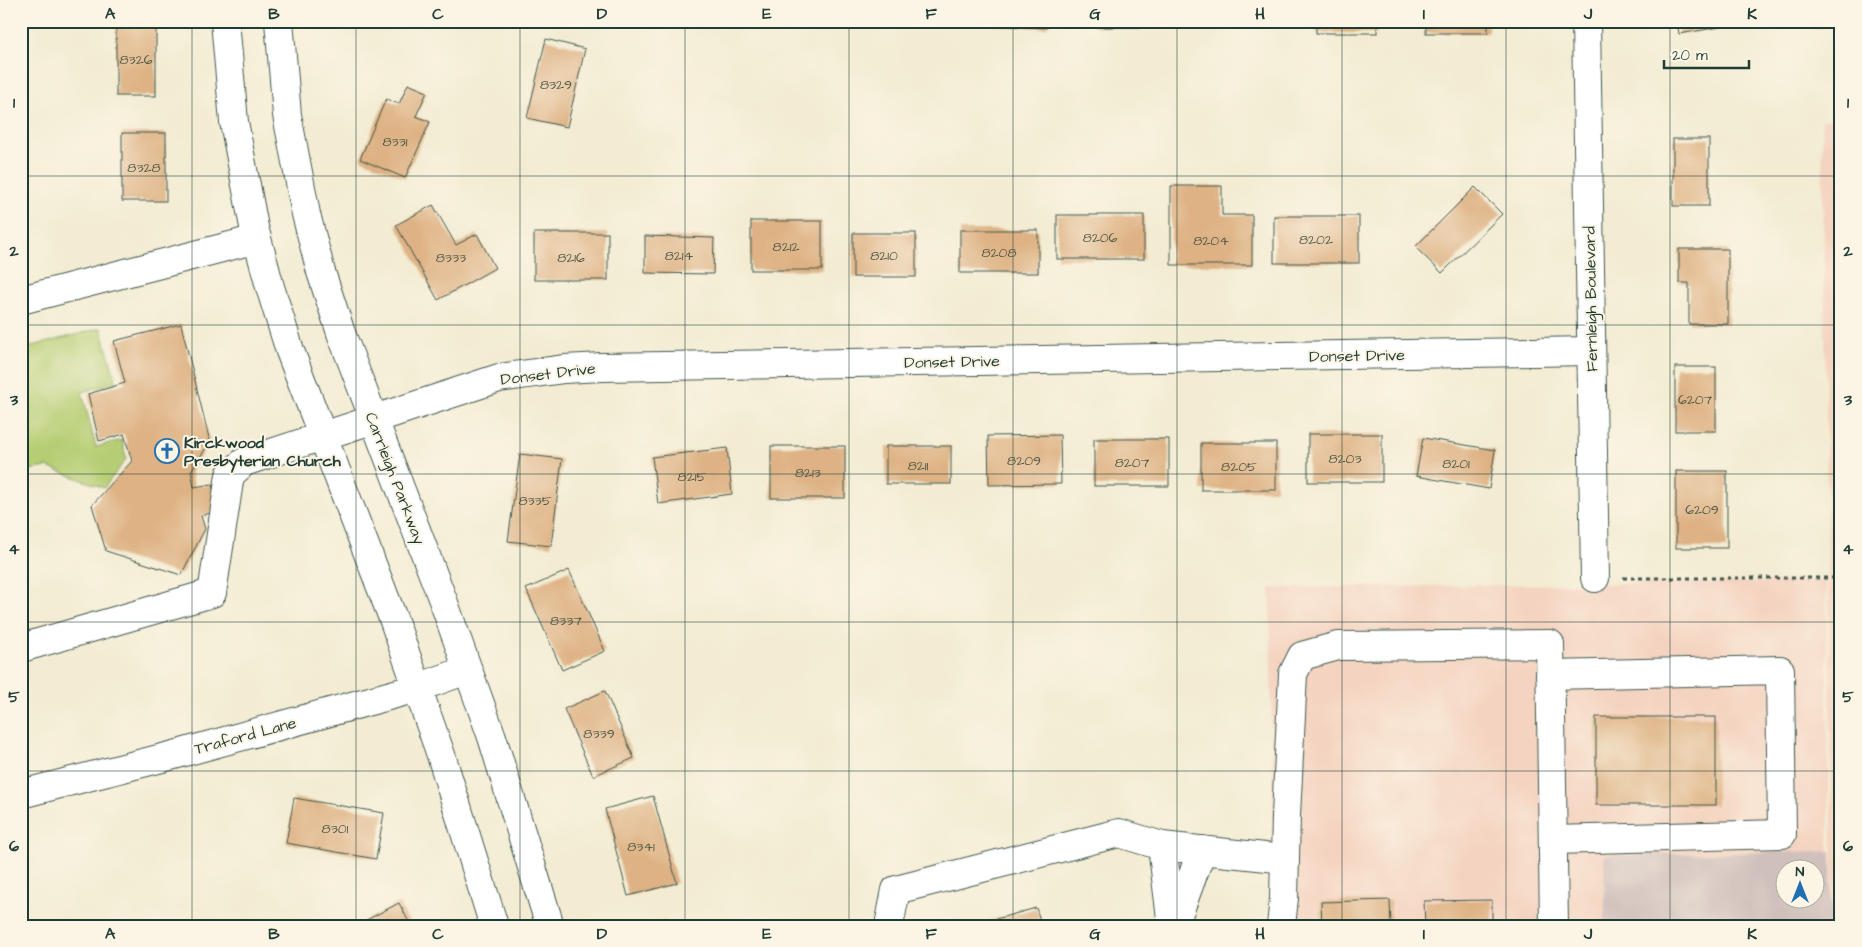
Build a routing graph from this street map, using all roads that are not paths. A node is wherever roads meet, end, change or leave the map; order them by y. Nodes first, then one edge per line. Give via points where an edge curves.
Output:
1 (225, 21) edge
2 (279, 21) edge
3 (1586, 21) edge
4 (257, 239) junction
5 (21, 300) edge
6 (1591, 351) junction
7 (375, 419) junction
8 (324, 437) junction
9 (1595, 578) road end
10 (21, 648) edge
11 (467, 670) junction
12 (1550, 675) junction
13 (416, 688) junction
14 (21, 794) edge
15 (1553, 840) junction
16 (1162, 846) junction
17 (1202, 850) junction
18 (1285, 859) junction
19 (494, 926) edge
20 (550, 926) edge
21 (889, 926) edge
22 (1173, 926) edge
23 (1281, 926) edge
24 (1554, 926) edge

1 - 4 street via 234,122
2 - 7 street, Carrleigh Parkway via 287,115 306,214 341,332
3 - 6 street, Fernleigh Boulevard
4 - 5 street
4 - 8 street via 290,350
6 - 7 street, Donset Drive via 564,368 499,378
6 - 9 street, Fernleigh Boulevard
7 - 8 street, Donset Drive
7 - 11 street, Carrleigh Parkway
8 - 10 street, Donset Drive via 244,462 230,476 212,593
8 - 13 street
11 - 13 street, Traford Lane
11 - 20 street, Carrleigh Parkway
12 - 15 street
12 - 15 street via 1780,670 1782,834
12 - 18 street via 1550,644 1338,646 1302,656 1293,674
13 - 14 street, Traford Lane
13 - 19 street via 449,780
15 - 24 street
16 - 17 street
16 - 21 street via 1119,833 896,890
16 - 22 street
17 - 18 street
17 - 22 street
18 - 23 street

